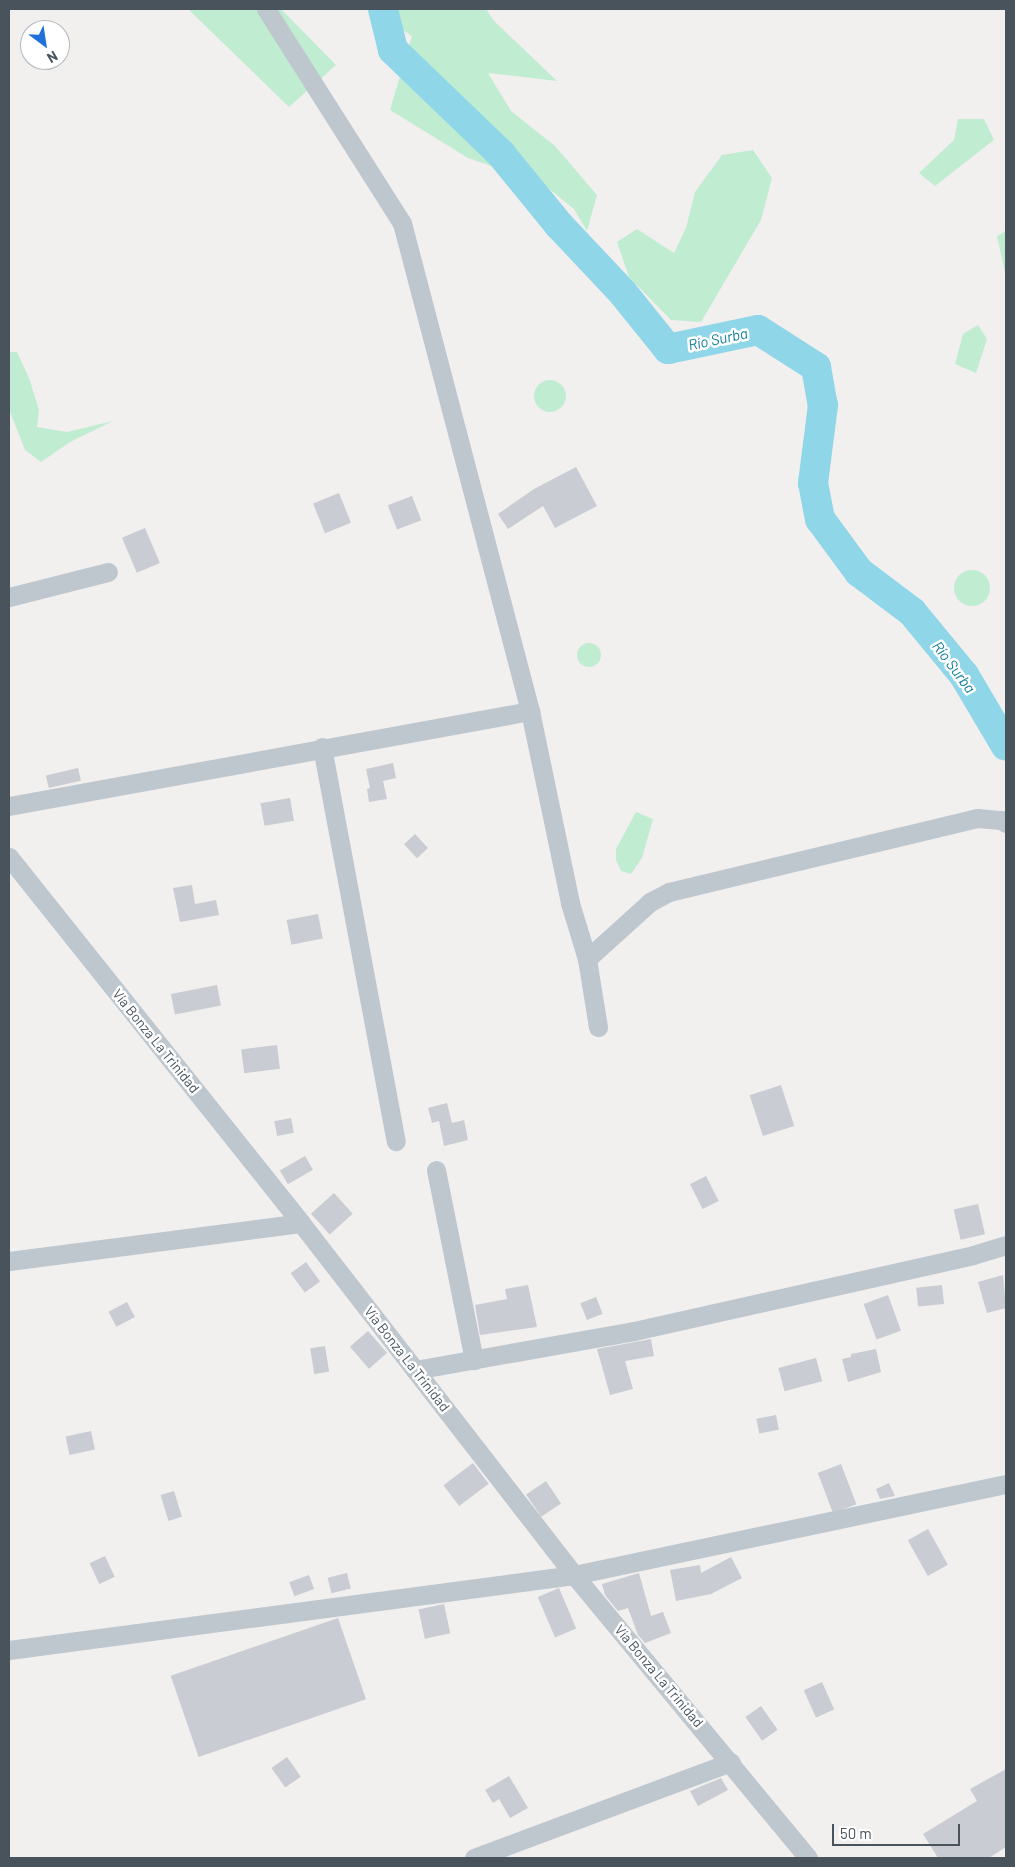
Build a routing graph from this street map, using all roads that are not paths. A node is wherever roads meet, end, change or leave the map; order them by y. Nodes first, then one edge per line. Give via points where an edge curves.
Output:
1 (266, 9) edge
2 (108, 572) dead end
3 (9, 597) edge
4 (530, 711) junction
5 (322, 747) junction
6 (9, 806) edge
7 (1006, 823) edge
8 (12, 866) edge
9 (587, 959) junction
10 (598, 1027) dead end
11 (396, 1141) dead end
12 (436, 1170) dead end
13 (301, 1223) junction
14 (1006, 1245) edge
15 (9, 1261) edge
16 (474, 1360) junction
17 (415, 1370) junction
18 (1006, 1484) edge
19 (574, 1575) junction
20 (9, 1650) edge
21 (730, 1762) junction
22 (474, 1858) edge
23 (808, 1858) edge

1 - 4 street via 402,223
2 - 3 street
4 - 5 street
4 - 9 street via 570,903
5 - 6 street
5 - 11 street
7 - 9 street via 977,818 669,892 650,902
8 - 13 street, Vía Bonza La Trinidad
9 - 10 street
12 - 16 street
13 - 15 street
13 - 17 street, Vía Bonza La Trinidad
14 - 16 street via 964,1258 634,1331
16 - 17 street
17 - 19 street, Vía Bonza La Trinidad
18 - 19 street
19 - 20 street
19 - 21 street, Vía Bonza La Trinidad
21 - 22 street
21 - 23 street, Vía Bonza La Trinidad

